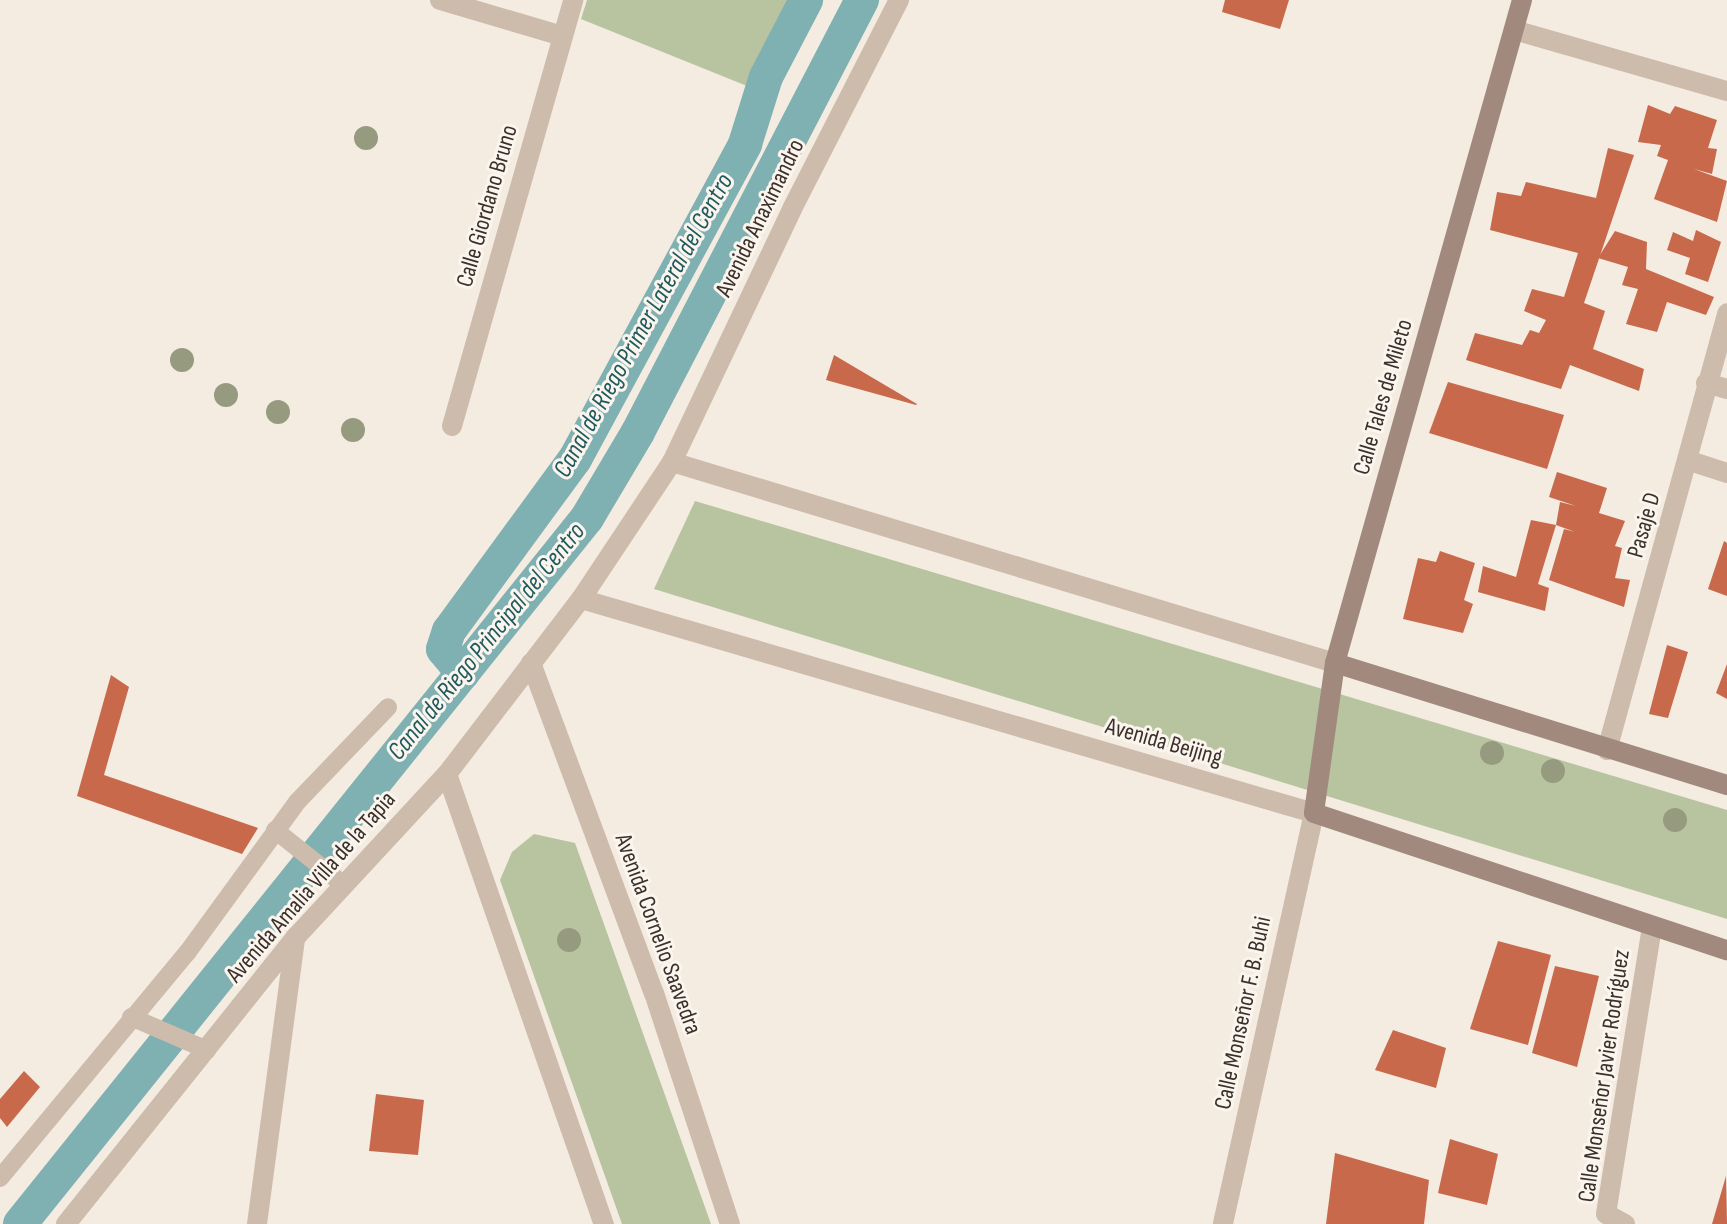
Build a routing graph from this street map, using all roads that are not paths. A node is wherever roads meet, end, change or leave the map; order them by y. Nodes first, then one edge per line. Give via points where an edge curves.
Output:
1 (440, 0) edge
2 (573, 0) edge
3 (899, 0) edge
4 (1522, 0) edge
5 (1514, 30) junction
6 (562, 36) junction
7 (1727, 91) edge
8 (1727, 313) edge
9 (1706, 383) junction
10 (1727, 389) edge
11 (452, 426) dead end
12 (1690, 461) junction
13 (672, 462) junction
14 (1727, 473) edge
15 (581, 599) junction
16 (531, 663) junction
17 (1335, 663) junction
18 (388, 707) dead end
19 (1607, 750) junction
20 (447, 774) junction
21 (1727, 785) edge
22 (1314, 813) junction
23 (282, 836) junction
24 (344, 885) junction
25 (1652, 927) junction
26 (295, 938) junction
27 (1727, 950) edge
28 (137, 1020) junction
29 (207, 1050) junction
30 (0, 1178) edge
31 (66, 1224) edge
32 (257, 1224) edge
33 (604, 1224) edge
34 (730, 1224) edge
35 (1223, 1224) edge
36 (1625, 1224) edge

1 - 6 street
2 - 6 street, Calle Giordano Bruno
3 - 13 street, Avenida Anaximandro
4 - 5 street, Calle Tales de Mileto
5 - 7 street
5 - 17 street, Calle Tales de Mileto
6 - 11 street, Calle Giordano Bruno
8 - 9 street, Pasaje D
9 - 10 street
9 - 12 street, Pasaje D
12 - 14 street
12 - 19 street, Pasaje D
13 - 15 street, Avenida Amalia Villa de la Tapia
13 - 17 street
15 - 16 street, Avenida Amalia Villa de la Tapia
15 - 22 street, Avenida Beijing
16 - 20 street, Avenida Amalia Villa de la Tapia
16 - 34 street, Avenida Cornelio Saavedra via 654,993
17 - 19 street
17 - 22 street, Calle Tales de Mileto
18 - 23 lane
19 - 21 street
20 - 24 street, Avenida Amalia Villa de la Tapia
20 - 33 street
22 - 25 street, Avenida Beijing
22 - 35 street, Calle Monseñor F. B. Buhi
23 - 24 lane
23 - 28 lane
24 - 26 street, Avenida Amalia Villa de la Tapia
25 - 27 street, Avenida Beijing
25 - 36 street, Calle Monseñor Javier Rodríguez via 1606,1214
26 - 29 street, Avenida Amalia Villa de la Tapia
26 - 32 street
28 - 29 lane
28 - 30 lane
29 - 31 street, Avenida Amalia Villa de la Tapia

